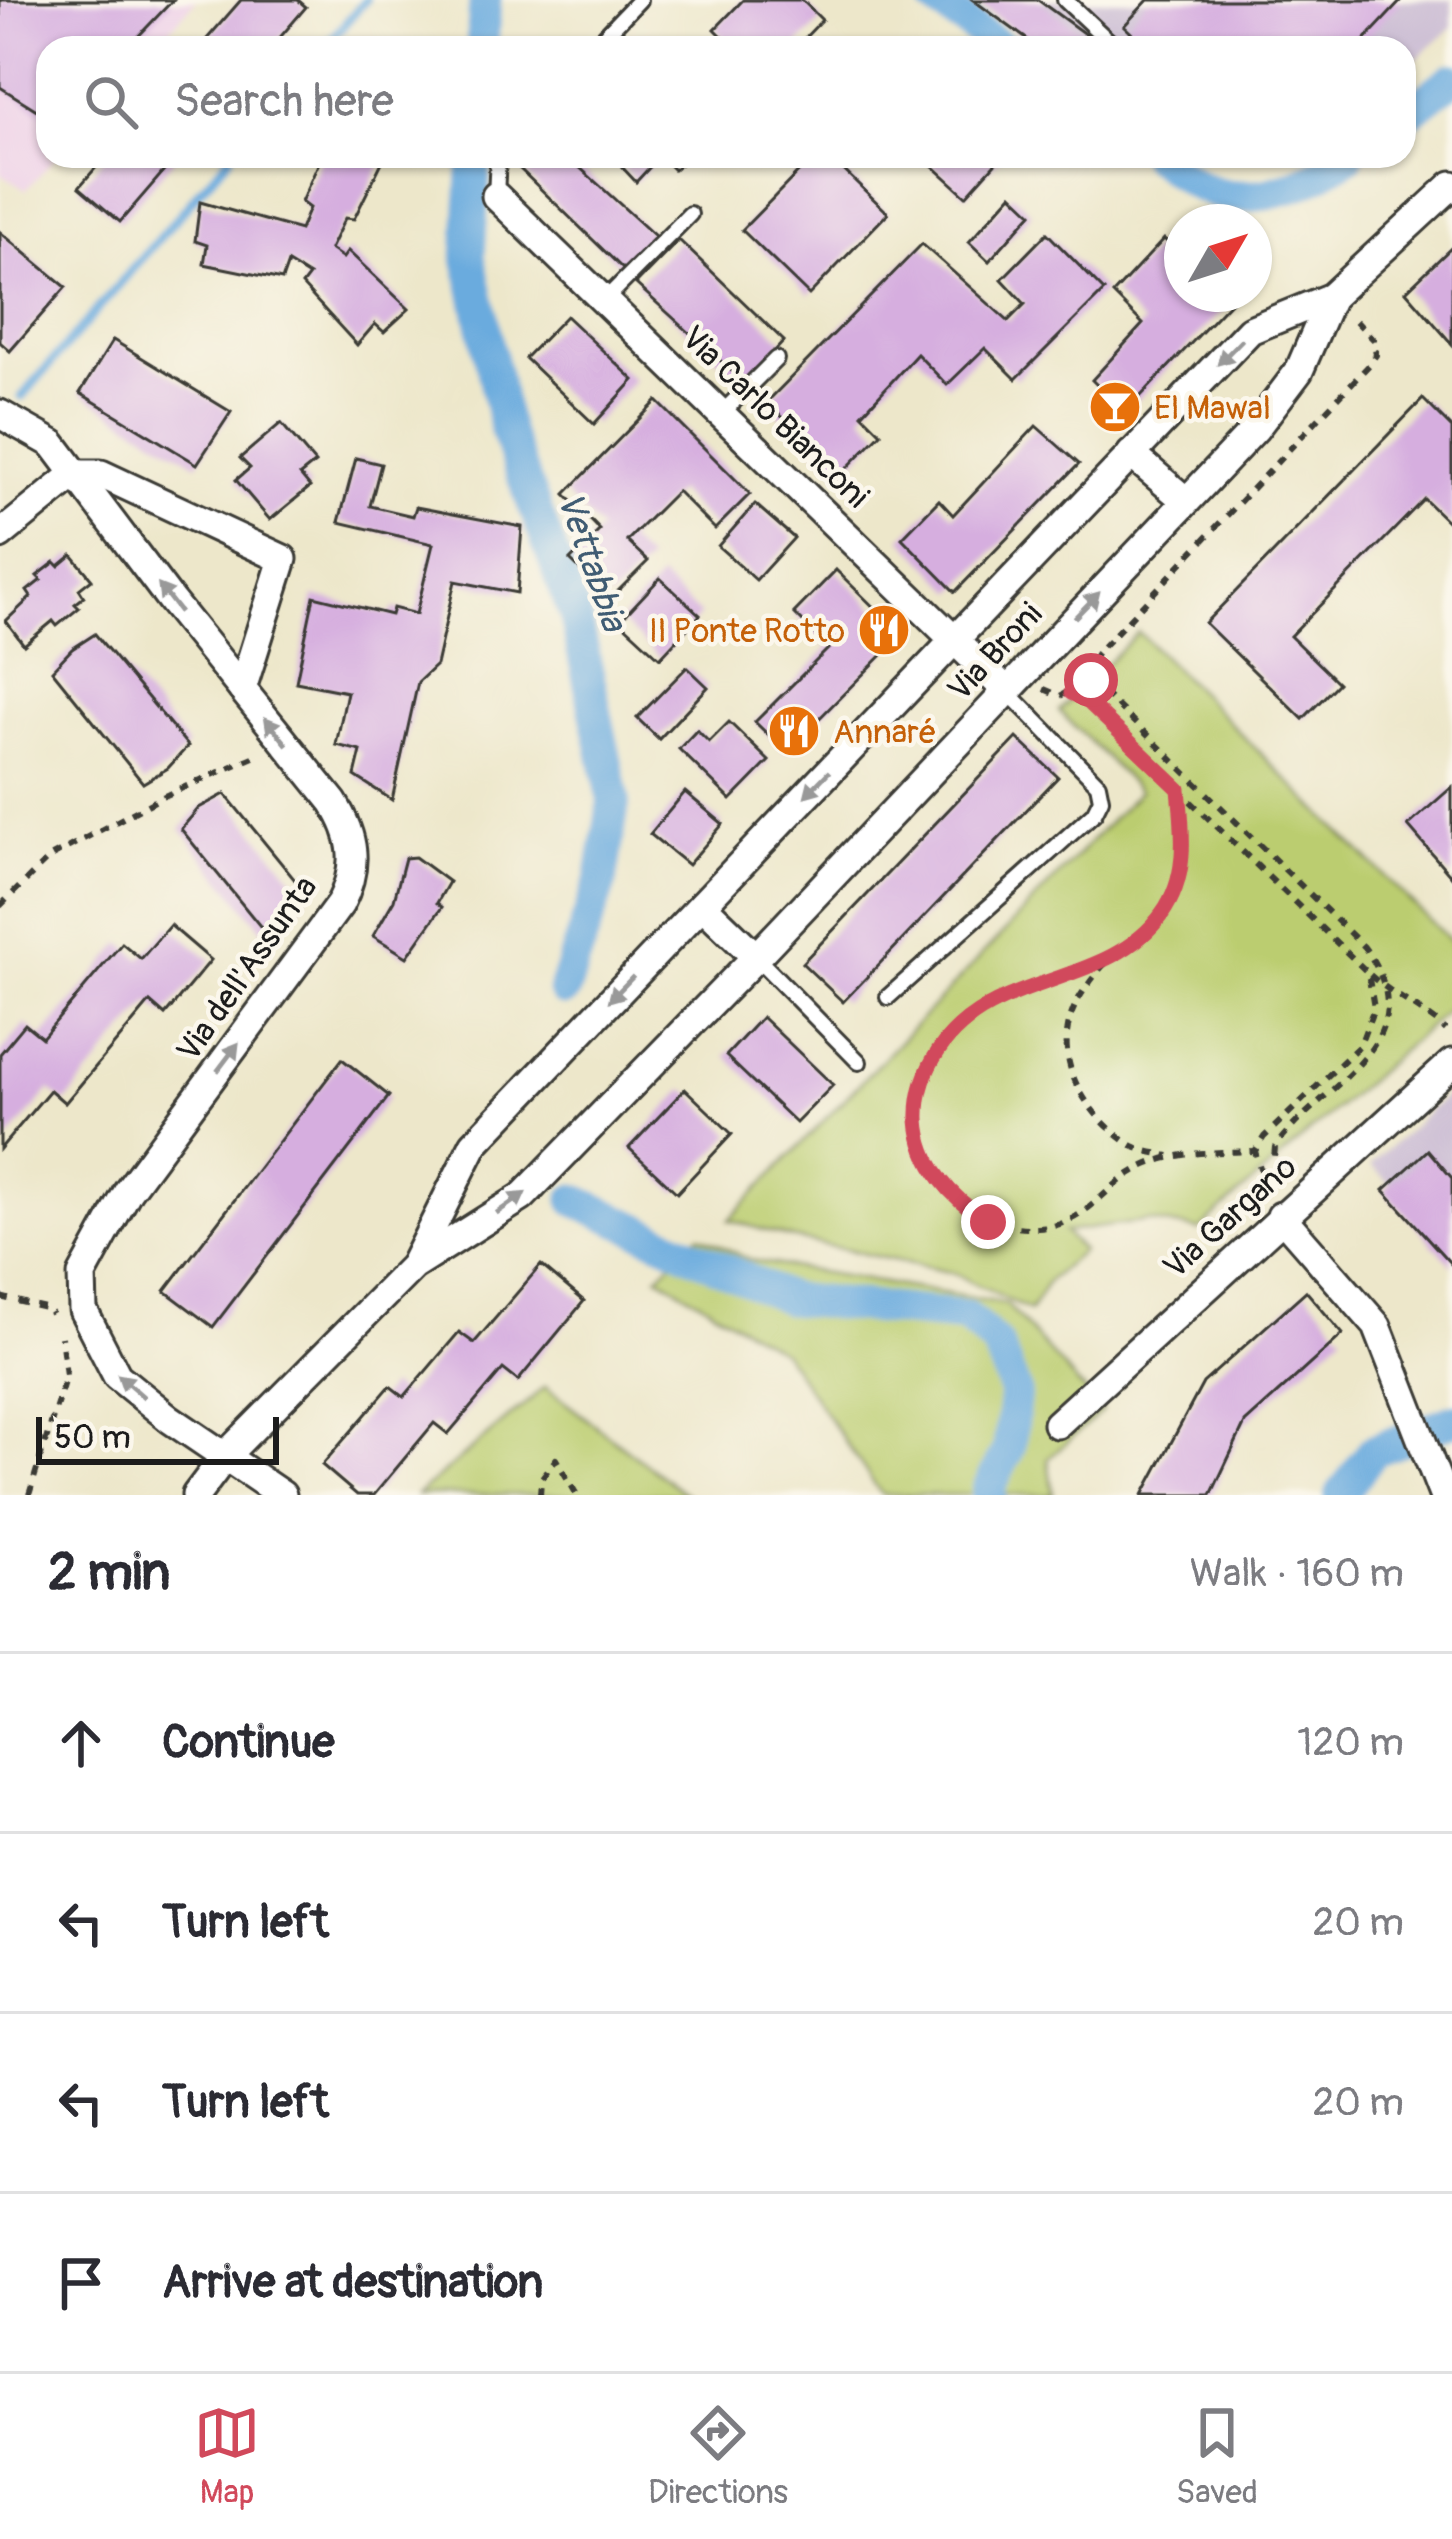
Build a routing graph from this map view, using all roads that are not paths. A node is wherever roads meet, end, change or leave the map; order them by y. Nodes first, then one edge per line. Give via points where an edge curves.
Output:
1 (639, 0) edge
2 (1064, 0) edge
3 (604, 36) edge
4 (1103, 36) edge
5 (497, 168) edge
6 (1452, 185) edge
7 (496, 196) joint
8 (690, 214) dead end
9 (1330, 297) junction
10 (605, 300) junction
11 (776, 359) dead end
12 (0, 414) edge
13 (721, 414) junction
14 (1131, 454) junction
15 (75, 474) junction
16 (1186, 501) junction
17 (0, 535) edge
18 (956, 638) junction
19 (242, 688) junction
20 (1006, 690) junction
21 (702, 905) junction
22 (756, 957) junction
23 (888, 997) dead end
24 (860, 1062) dead end
25 (1452, 1063) edge
26 (1279, 1202) junction
27 (413, 1266) junction
28 (1057, 1424) dead end
29 (226, 1455) junction
30 (196, 1495) edge
31 (282, 1495) edge
32 (1443, 1495) edge

1 - 3 lane
2 - 4 lane
5 - 7 lane
6 - 9 street, Via Broni
7 - 10 street, Via Carlo Bianconi
8 - 10 lane
9 -> 14 street, Via Broni via 1254,327
9 - 16 street, Via Broni via 1299,371
10 - 13 street, Via Carlo Bianconi
11 - 13 lane
12 - 15 street, Via dell'Assunta via 53,444
13 - 18 street, Via Carlo Bianconi
14 - 16 street
14 - 18 street, Via Broni
15 - 17 street
19 -> 15 street, Via dell'Assunta
15 - 19 street via 101,474 283,559
20 -> 16 street, Via Broni
18 - 20 street, Via Carlo Bianconi
18 -> 21 street, Via Broni
29 -> 19 street, Via dell'Assunta via 118,1376 83,1310 82,1275 128,1191 346,891 350,832
20 - 22 street, Via Broni
20 - 23 lane via 1098,784 1101,799
21 - 22 street
21 -> 27 street, Via Broni via 474,1144
22 - 24 lane
27 -> 22 street, Via Broni via 522,1197
25 - 26 street, Via Gargano
26 - 28 street, Via Gargano
26 - 32 street via 1377,1325
27 - 29 street, Via Broni
29 - 30 street, Via Broni
29 - 31 street, Via dell'Assunta

